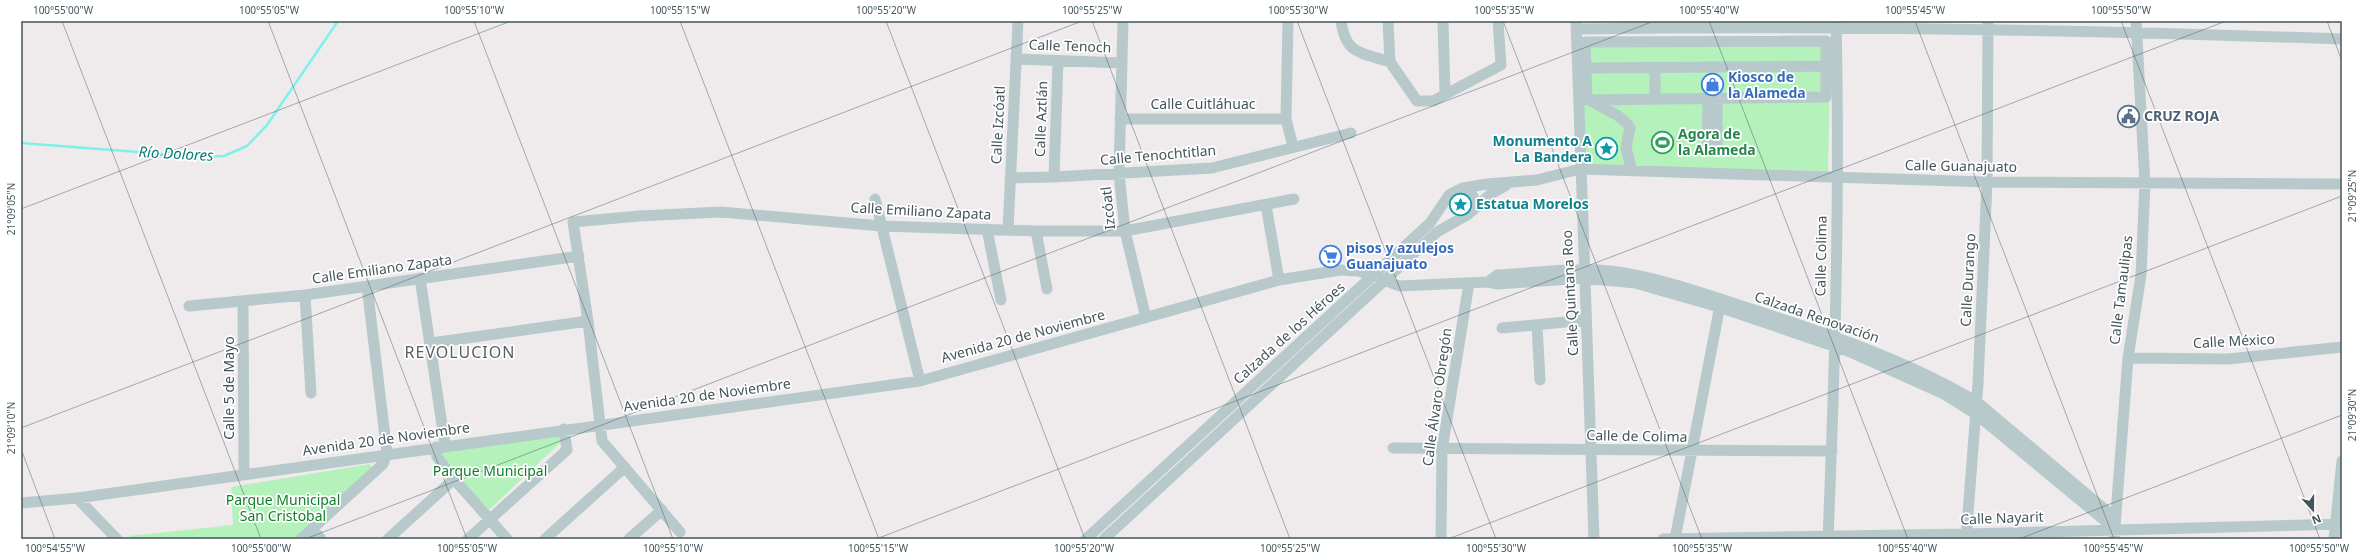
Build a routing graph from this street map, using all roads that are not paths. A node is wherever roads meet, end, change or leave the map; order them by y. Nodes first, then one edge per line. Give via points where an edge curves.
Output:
1 (1018, 21) edge
2 (1123, 21) edge
3 (1288, 21) edge
4 (1341, 21) edge
5 (1388, 21) edge
6 (1443, 21) edge
7 (1498, 21) edge
8 (1836, 24) edge
9 (1577, 25) edge
10 (1988, 25) edge
11 (2136, 26) edge
12 (2342, 39) edge
13 (1017, 59) junction
14 (1058, 61) junction
15 (1390, 62) junction
16 (1122, 63) junction
17 (1831, 66) junction
18 (1654, 67) junction
19 (1586, 68) junction
20 (1445, 93) junction
21 (1590, 100) junction
22 (1628, 100) junction
23 (1655, 100) junction
24 (1613, 112) junction
25 (1120, 119) junction
26 (1286, 119) junction
27 (1351, 133) dead end
28 (1293, 147) junction
29 (1580, 169) junction
30 (1632, 171) junction
31 (1119, 173) junction
32 (1054, 177) junction
33 (1010, 178) junction
34 (1838, 178) junction
35 (1987, 182) junction
36 (1510, 183) junction
37 (2146, 184) junction
38 (2342, 184) edge
39 (1463, 188) junction
40 (875, 199) dead end
41 (1294, 199) dead end
42 (1446, 199) junction
43 (1266, 205) junction
44 (1473, 210) junction
45 (1460, 218) junction
46 (881, 226) junction
47 (987, 230) junction
48 (1008, 230) junction
49 (1036, 231) junction
50 (1125, 231) junction
51 (579, 256) junction
52 (1584, 274) junction
53 (1374, 276) junction
54 (420, 278) junction
55 (1279, 280) junction
56 (1385, 281) junction
57 (1469, 283) junction
58 (367, 286) junction
59 (1047, 289) dead end
60 (305, 295) junction
61 (1001, 300) dead end
62 (243, 301) junction
63 (1720, 303) junction
64 (190, 306) dead end
65 (1146, 318) junction
66 (1586, 320) junction
67 (588, 321) junction
68 (1537, 325) junction
69 (1502, 328) dead end
70 (1835, 341) junction
71 (431, 343) junction
72 (2342, 347) edge
73 (2128, 358) junction
74 (920, 380) junction
75 (1540, 380) dead end
76 (311, 393) dead end
77 (1977, 402) junction
78 (1976, 414) junction
79 (600, 425) junction
80 (564, 429) junction
81 (440, 446) junction
82 (1393, 448) dead end
83 (1442, 450) junction
84 (1591, 450) junction
85 (1832, 451) junction
86 (1691, 452) junction
87 (387, 453) junction
88 (2342, 461) edge
89 (625, 467) junction
90 (244, 475) junction
91 (454, 479) junction
92 (77, 498) junction
93 (21, 503) edge
94 (662, 510) junction
95 (489, 520) junction
96 (2339, 524) edge
97 (312, 529) junction
98 (2115, 529) edge
99 (680, 532) dead end
100 (1966, 536) edge
101 (1828, 538) edge
102 (117, 539) edge
103 (302, 539) edge
104 (321, 539) edge
105 (388, 539) edge
106 (468, 539) edge
107 (507, 539) edge
108 (545, 539) edge
109 (629, 539) edge
110 (1086, 539) edge
111 (1104, 539) edge
112 (1441, 539) edge
113 (1594, 539) edge
114 (1663, 539) edge
115 (1675, 539) edge
116 (2334, 539) edge

1 - 13 street, Calle Izcóatl
2 - 16 street, Izcóatl
3 - 26 street
4 - 15 street via 1343,36 1352,50
5 - 15 street
6 - 20 street
7 - 20 street via 1501,65
8 - 9 street
8 - 10 street
8 - 17 street, Calle Colima
9 - 29 street, Calle Quintana Roo
10 - 11 street
10 - 35 street, Calle Durango
11 - 12 street
11 - 37 street, Calle Tamaulipas
13 - 14 street, Calle Tenoch
13 - 33 street, Calle Izcóatl
14 - 16 street, Calle Tenoch
14 - 32 street, Calle Aztlán
15 - 20 street via 1417,101 1433,101
16 - 25 street, Izcóatl
17 - 18 street
17 - 19 street via 1826,41 1585,42
17 - 23 street via 1826,97
17 - 34 street, Calle Colima
18 - 19 street
18 - 23 street
19 - 21 street via 1587,100
21 - 22 street
21 - 24 street via 1602,109
22 - 23 street
22 - 24 street
24 - 30 street via 1630,128 1626,148
25 - 26 street, Calle Cuitláhuac
25 - 31 street, Izcóatl
26 - 28 street
27 - 28 street, Calle Tenochtitlan
28 - 31 street, Calle Tenochtitlan via 1212,168
29 - 30 street, Calle Guanajuato
29 - 36 street, Calle Guanajuato via 1538,180
29 - 52 street, Calle Quintana Roo
30 - 34 street, Calle Guanajuato
31 - 32 street, Calle Tenochtitlan
31 - 50 street, Izcóatl
32 - 33 street, Calle Tenochtitlan
33 - 48 street, Calle Izcóatl
34 - 35 street, Calle Guanajuato
34 - 70 street, Calle Colima
35 - 37 street, Calle Guanajuato
35 - 77 street, Calle Durango
36 - 39 street, Calzada de los Héroes
36 - 44 street, Calzada de los Héroes via 1491,194
37 - 38 street, Calle Guanajuato
37 - 73 street, Calle Tamaulipas via 2141,275
39 - 42 street, Calzada de los Héroes via 1455,190
39 - 44 street via 1471,193 1475,201
40 - 46 street
41 - 43 street, Calle Emiliano Zapata
42 - 45 street via 1446,207 1452,215
42 - 53 street, Calzada de los Héroes via 1430,223
43 - 50 street, Calle Emiliano Zapata
43 - 55 street
44 - 45 street, Calzada de los Héroes
45 - 56 street, Calzada de los Héroes via 1437,232
46 - 47 street, Calle Emiliano Zapata
46 - 51 street, Calle Emiliano Zapata via 721,212 573,222
46 - 74 street
47 - 48 street, Calle Emiliano Zapata
47 - 61 street
48 - 49 street, Calle Emiliano Zapata
49 - 50 street, Calle Emiliano Zapata
49 - 59 street
50 - 65 street, Izcóatl
51 - 54 street, Calle Emiliano Zapata
51 - 67 street
52 - 57 street, Calzada Renovación via 1497,275 1488,282
52 - 63 street, Calzada Renovación via 1636,275
52 - 66 street, Calle Quintana Roo
53 - 55 street, Avenida 20 de Noviembre via 1358,271 1340,270
53 - 56 street, Avenida 20 de Noviembre
53 - 110 street, Calzada de los Héroes
54 - 58 street, Calle Emiliano Zapata
54 - 71 street
55 - 65 street, Avenida 20 de Noviembre
56 - 57 street, Calzada Renovación via 1399,286
56 - 111 street, Calzada de los Héroes
57 - 83 street, Calle Álvaro Obregón
58 - 60 street, Calle Emiliano Zapata
58 - 87 street
60 - 62 street, Calle Emiliano Zapata
60 - 76 street
62 - 64 street, Calle Emiliano Zapata
62 - 90 street, Calle 5 de Mayo
63 - 70 street, Calzada Renovación
63 - 86 street
65 - 74 street, Avenida 20 de Noviembre
66 - 68 street
66 - 84 street, Calle Quintana Roo
67 - 71 street
67 - 79 street
68 - 69 street
68 - 75 street
70 - 77 street, Calzada Renovación via 1889,359
70 - 78 street, Calzada Renovación via 1944,394
70 - 85 street, Calle Colima
71 - 81 street
72 - 73 street, Calle México via 2228,359
73 - 98 street, Calle Tamaulipas
74 - 79 street, Avenida 20 de Noviembre
77 - 78 street, Calle Durango
77 - 98 street, Calzada Renovación
78 - 98 street, Calzada Renovación
78 - 100 street, Calle Durango
79 - 80 street, Avenida 20 de Noviembre
79 - 89 street via 602,442
80 - 81 street, Avenida 20 de Noviembre
80 - 95 street via 567,450
81 - 87 street, Avenida 20 de Noviembre
81 - 91 street via 437,457
82 - 83 street, Calle de Colima
83 - 84 street, Calle de Colima
83 - 112 street, Calle Álvaro Obregón
84 - 86 street, Calle de Colima
84 - 113 street, Calle Quintana Roo
85 - 86 street, Calle de Colima
85 - 101 street, Calle Colima
86 - 115 street
87 - 90 street, Avenida 20 de Noviembre
87 - 97 street via 383,464
88 - 96 street
89 - 94 street
89 - 108 street
90 - 92 street, Avenida 20 de Noviembre
91 - 95 street
91 - 105 street
92 - 93 street, Avenida 20 de Noviembre
92 - 102 street
94 - 99 street
94 - 109 street
95 - 106 street
95 - 107 street
96 - 98 street, Calle Nayarit
96 - 116 street
97 - 103 street
97 - 104 street
98 - 100 street, Calle Nayarit
100 - 101 street, Calle Nayarit
101 - 115 street, Calle Nayarit
114 - 115 street, Calle Nayarit

